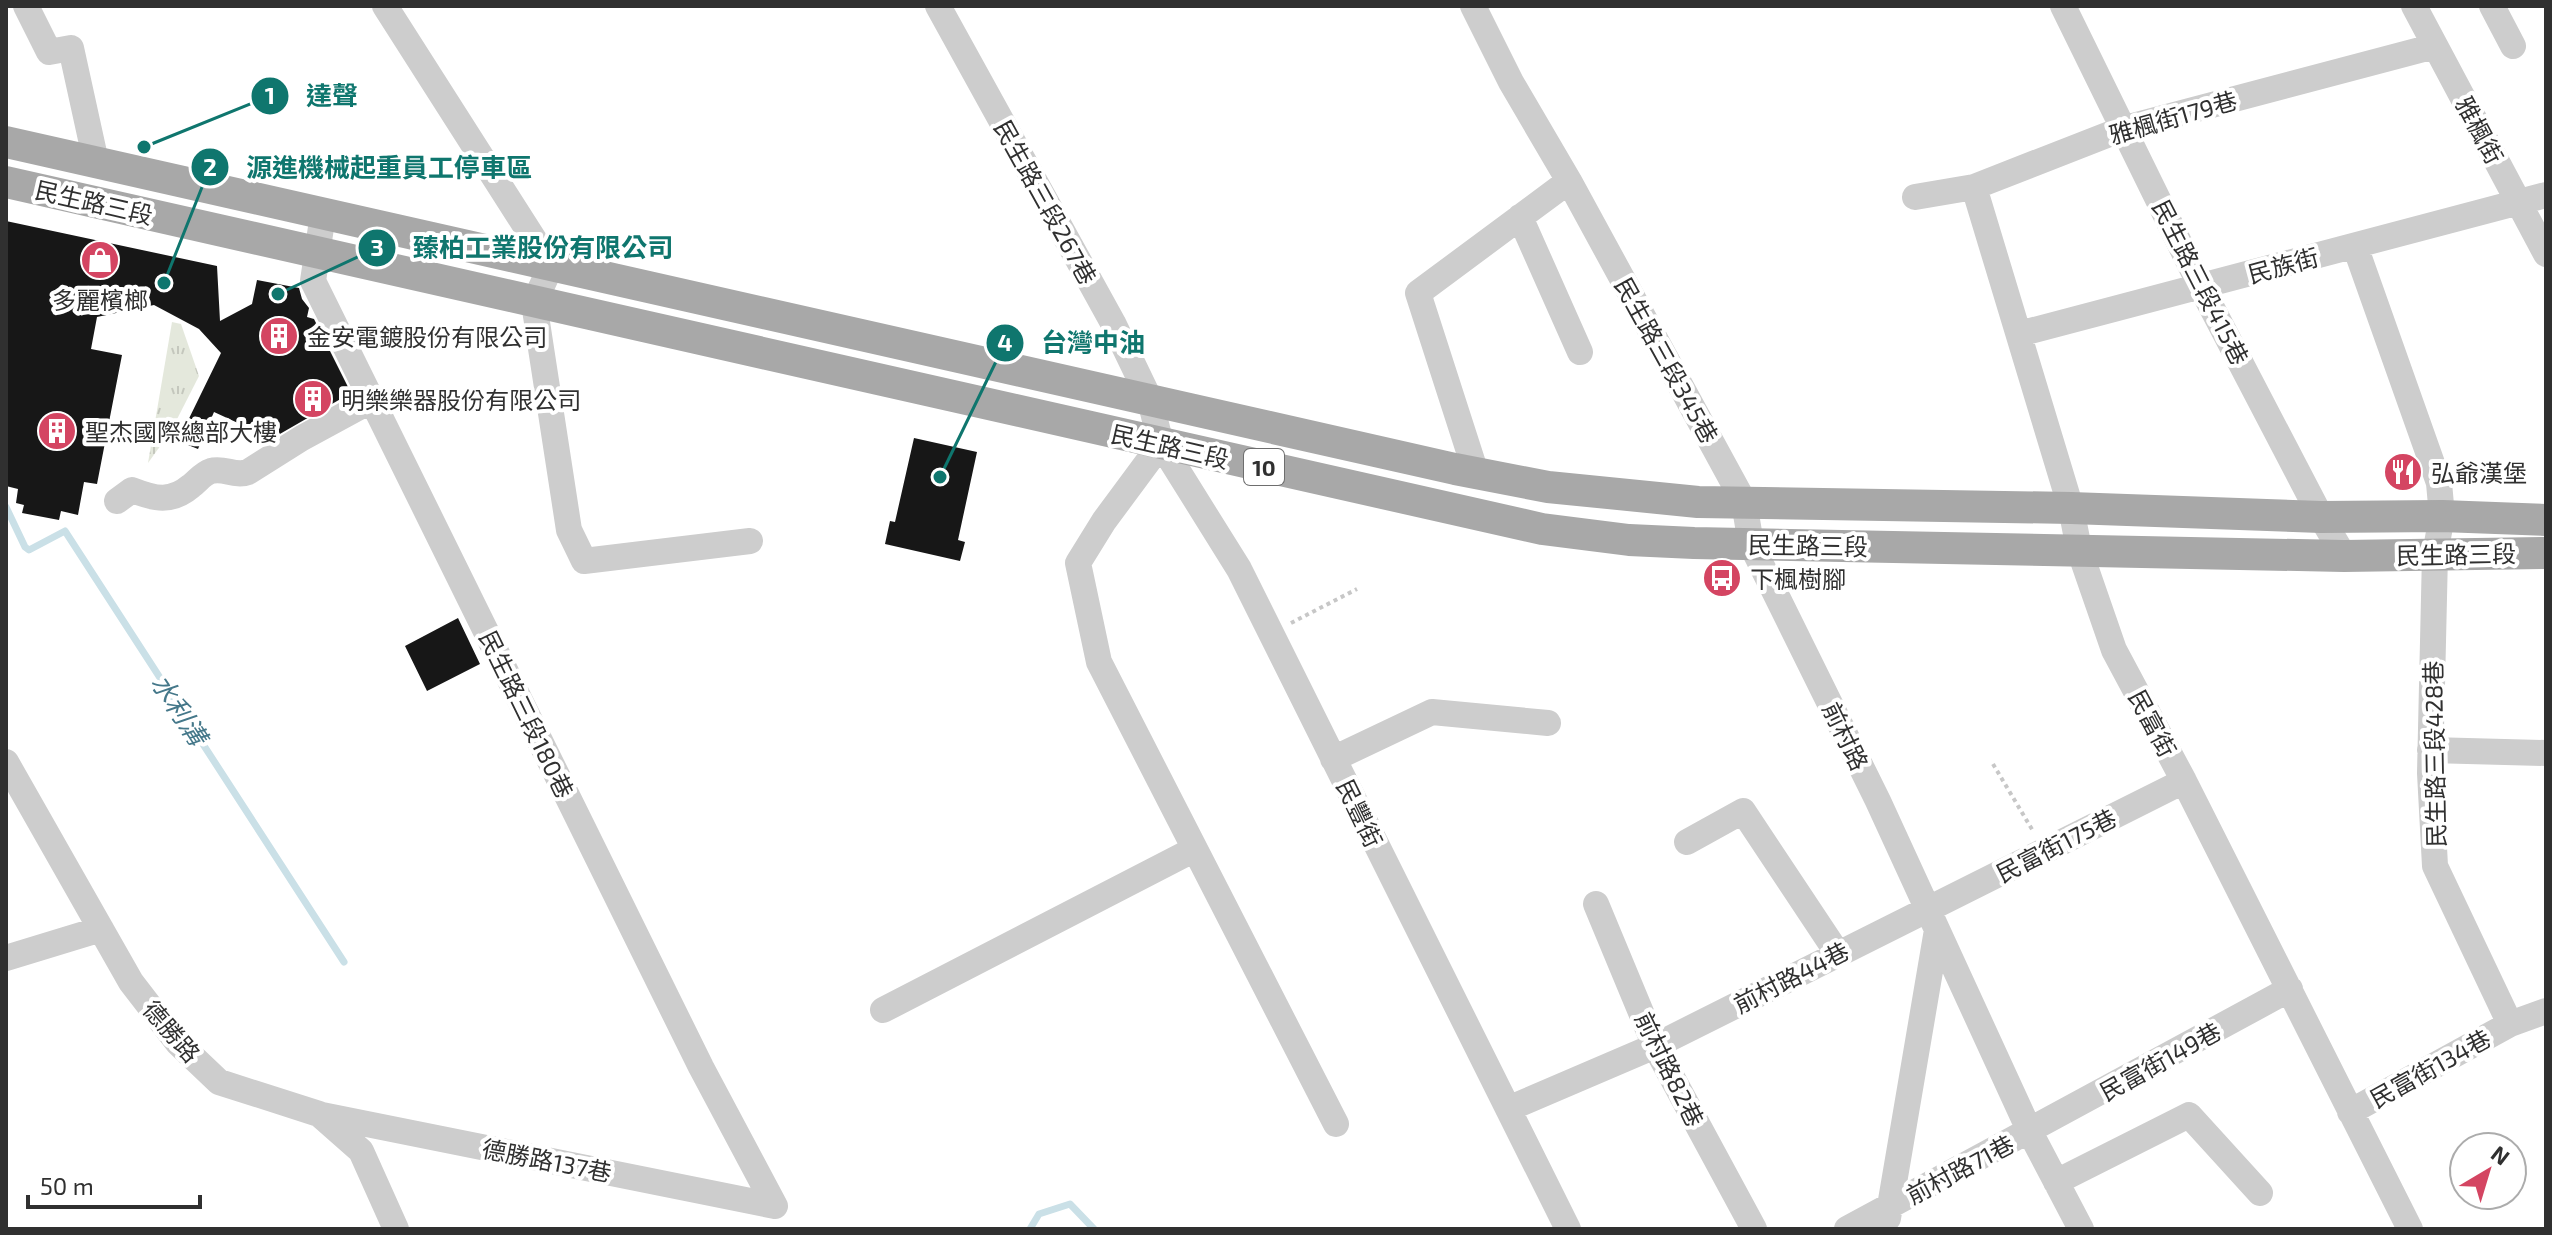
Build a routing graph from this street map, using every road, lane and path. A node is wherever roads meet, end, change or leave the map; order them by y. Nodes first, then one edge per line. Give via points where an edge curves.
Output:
1 (26, 6) edge
2 (385, 6) edge
3 (938, 6) edge
4 (1473, 6) edge
5 (2063, 6) edge
6 (2492, 6) edge
7 (2419, 8) edge
8 (2435, 46) junction
9 (2513, 46) dead end
10 (2125, 128) junction
11 (6, 142) edge
12 (96, 162) junction
13 (1569, 181) junction
14 (6, 182) edge
15 (1974, 187) junction
16 (2546, 195) edge
17 (1915, 197) dead end
18 (2519, 202) junction
19 (323, 214) junction
20 (1520, 217) junction
21 (2355, 246) junction
22 (316, 252) junction
23 (2546, 254) edge
24 (551, 266) junction
25 (2201, 287) junction
26 (534, 303) junction
27 (2019, 334) junction
28 (1580, 352) dead end
29 (372, 400) junction
30 (1150, 400) junction
31 (1161, 444) junction
32 (1476, 473) junction
33 (117, 501) dead end
34 (1744, 502) junction
35 (2071, 508) junction
36 (2442, 516) junction
37 (2321, 517) junction
38 (2546, 520) edge
39 (750, 541) dead end
40 (1751, 544) junction
41 (2079, 549) junction
42 (2546, 553) edge
43 (2435, 554) junction
44 (2344, 556) junction
45 (1357, 589) dead end
46 (1271, 634) junction
47 (1548, 723) dead end
48 (2430, 750) junction
49 (2546, 753) edge
50 (1333, 759) junction
51 (6, 762) edge
52 (1993, 764) dead end
53 (2184, 781) junction
54 (1687, 842) dead end
55 (1195, 849) junction
56 (2044, 850) junction
57 (1596, 904) dead end
58 (1933, 919) junction
59 (101, 929) junction
60 (1838, 954) junction
61 (6, 958) edge
62 (2290, 989) junction
63 (883, 1010) dead end
64 (2546, 1011) edge
65 (2510, 1024) junction
66 (1655, 1046) junction
67 (1508, 1109) junction
68 (2350, 1112) junction
69 (319, 1114) junction
70 (1336, 1124) dead end
71 (2030, 1132) junction
72 (2056, 1182) junction
73 (2260, 1193) dead end
74 (775, 1206) joint
75 (1888, 1218) edge
76 (396, 1229) edge
77 (1568, 1229) edge
78 (1754, 1229) edge
79 (1847, 1229) edge
80 (2081, 1229) edge
81 (2410, 1229) edge

1 - 12 street via 49,52 71,48
2 - 24 street
3 - 30 street, 民生路三段267巷
4 - 13 street, 民生路三段345巷
5 - 10 street, 民生路三段415巷
6 - 9 street
7 - 8 street, 雅楓街
8 - 10 street, 雅楓街179巷
8 - 18 street, 雅楓街
10 - 15 street, 雅楓街179巷
10 - 25 street, 民生路三段415巷
11 - 12 main road, 民生路三段 / 10
12 - 19 main road, 民生路三段 / 10
13 - 20 street
13 - 34 street, 民生路三段345巷
14 - 22 main road, 民生路三段 / 10
15 - 17 street, 雅楓街179巷
15 - 27 street, 民富街
16 - 18 street, 民族街
18 - 21 street, 民族街
18 - 23 street, 雅楓街
19 - 22 street, 民生路三段180巷
19 - 24 main road, 民生路三段 / 10
20 - 28 street
20 - 32 street via 1418,293
21 - 25 street, 民族街
21 - 36 street, 民生路三段428巷 via 2439,483
22 - 26 main road, 民生路三段 / 10
22 - 29 street, 民生路三段180巷 via 313,281
24 - 26 street
24 - 30 main road, 民生路三段 / 10
25 - 27 street, 民族街
25 - 37 street, 民生路三段415巷
26 - 31 main road, 民生路三段 / 10
26 - 39 street via 569,530 584,561
27 - 35 street, 民富街
29 - 33 street via 248,472 213,470 166,499 132,490
29 - 74 street, 民生路三段180巷 via 701,1067
30 - 31 street, 民豐街
30 - 32 main road, 民生路三段 / 10
31 - 40 main road, 民生路三段 / 10 via 1542,529 1629,540
31 - 46 street, 民豐街 via 1239,569
31 - 55 street via 1078,563 1099,662
32 - 34 main road, 民生路三段 / 10 via 1635,498
34 - 35 main road, 民生路三段 / 10
34 - 40 street, 民生路三段345巷
35 - 37 main road, 民生路三段 / 10
35 - 41 street, 民富街
36 - 37 main road, 民生路三段 / 10
36 - 38 main road, 民生路三段 / 10
36 - 43 street, 民生路三段428巷
37 - 44 street, 民生路三段415巷
40 - 41 main road, 民生路三段 / 10
40 - 58 street, 前村路
41 - 44 main road, 民生路三段 / 10
41 - 53 street, 民富街 via 2114,650
42 - 43 main road, 民生路三段 / 10
43 - 44 main road, 民生路三段 / 10
43 - 48 street, 民生路三段428巷
45 - 46 path
46 - 50 street, 民豐街
47 - 50 street via 1432,712
48 - 49 street
48 - 65 street, 民生路三段428巷 via 2435,866
50 - 67 street, 民豐街
51 - 59 street, 德勝路
52 - 56 path
53 - 56 street, 民富街175巷
53 - 62 street, 民富街
54 - 60 street via 1743,811
55 - 63 street
55 - 70 street
56 - 58 street, 民富街175巷
57 - 66 street, 前村路82巷
58 - 60 street, 前村路44巷
58 - 71 street, 前村路
58 - 75 street
59 - 61 street
59 - 69 street, 德勝路 via 159,1019 219,1082
60 - 66 street, 前村路44巷
62 - 68 street, 民富街
62 - 71 street, 民富街149巷
64 - 65 street, 民富街134巷
65 - 68 street, 民富街134巷
66 - 67 street, 前村路44巷
66 - 78 street, 前村路82巷
67 - 77 street, 民豐街
68 - 81 street, 民富街
69 - 74 street, 德勝路137巷
69 - 76 street, 德勝路 via 361,1151
71 - 72 street, 前村路
71 - 75 street, 前村路71巷
72 - 73 street via 2189,1115
72 - 80 street, 前村路
75 - 79 street, 前村路71巷

